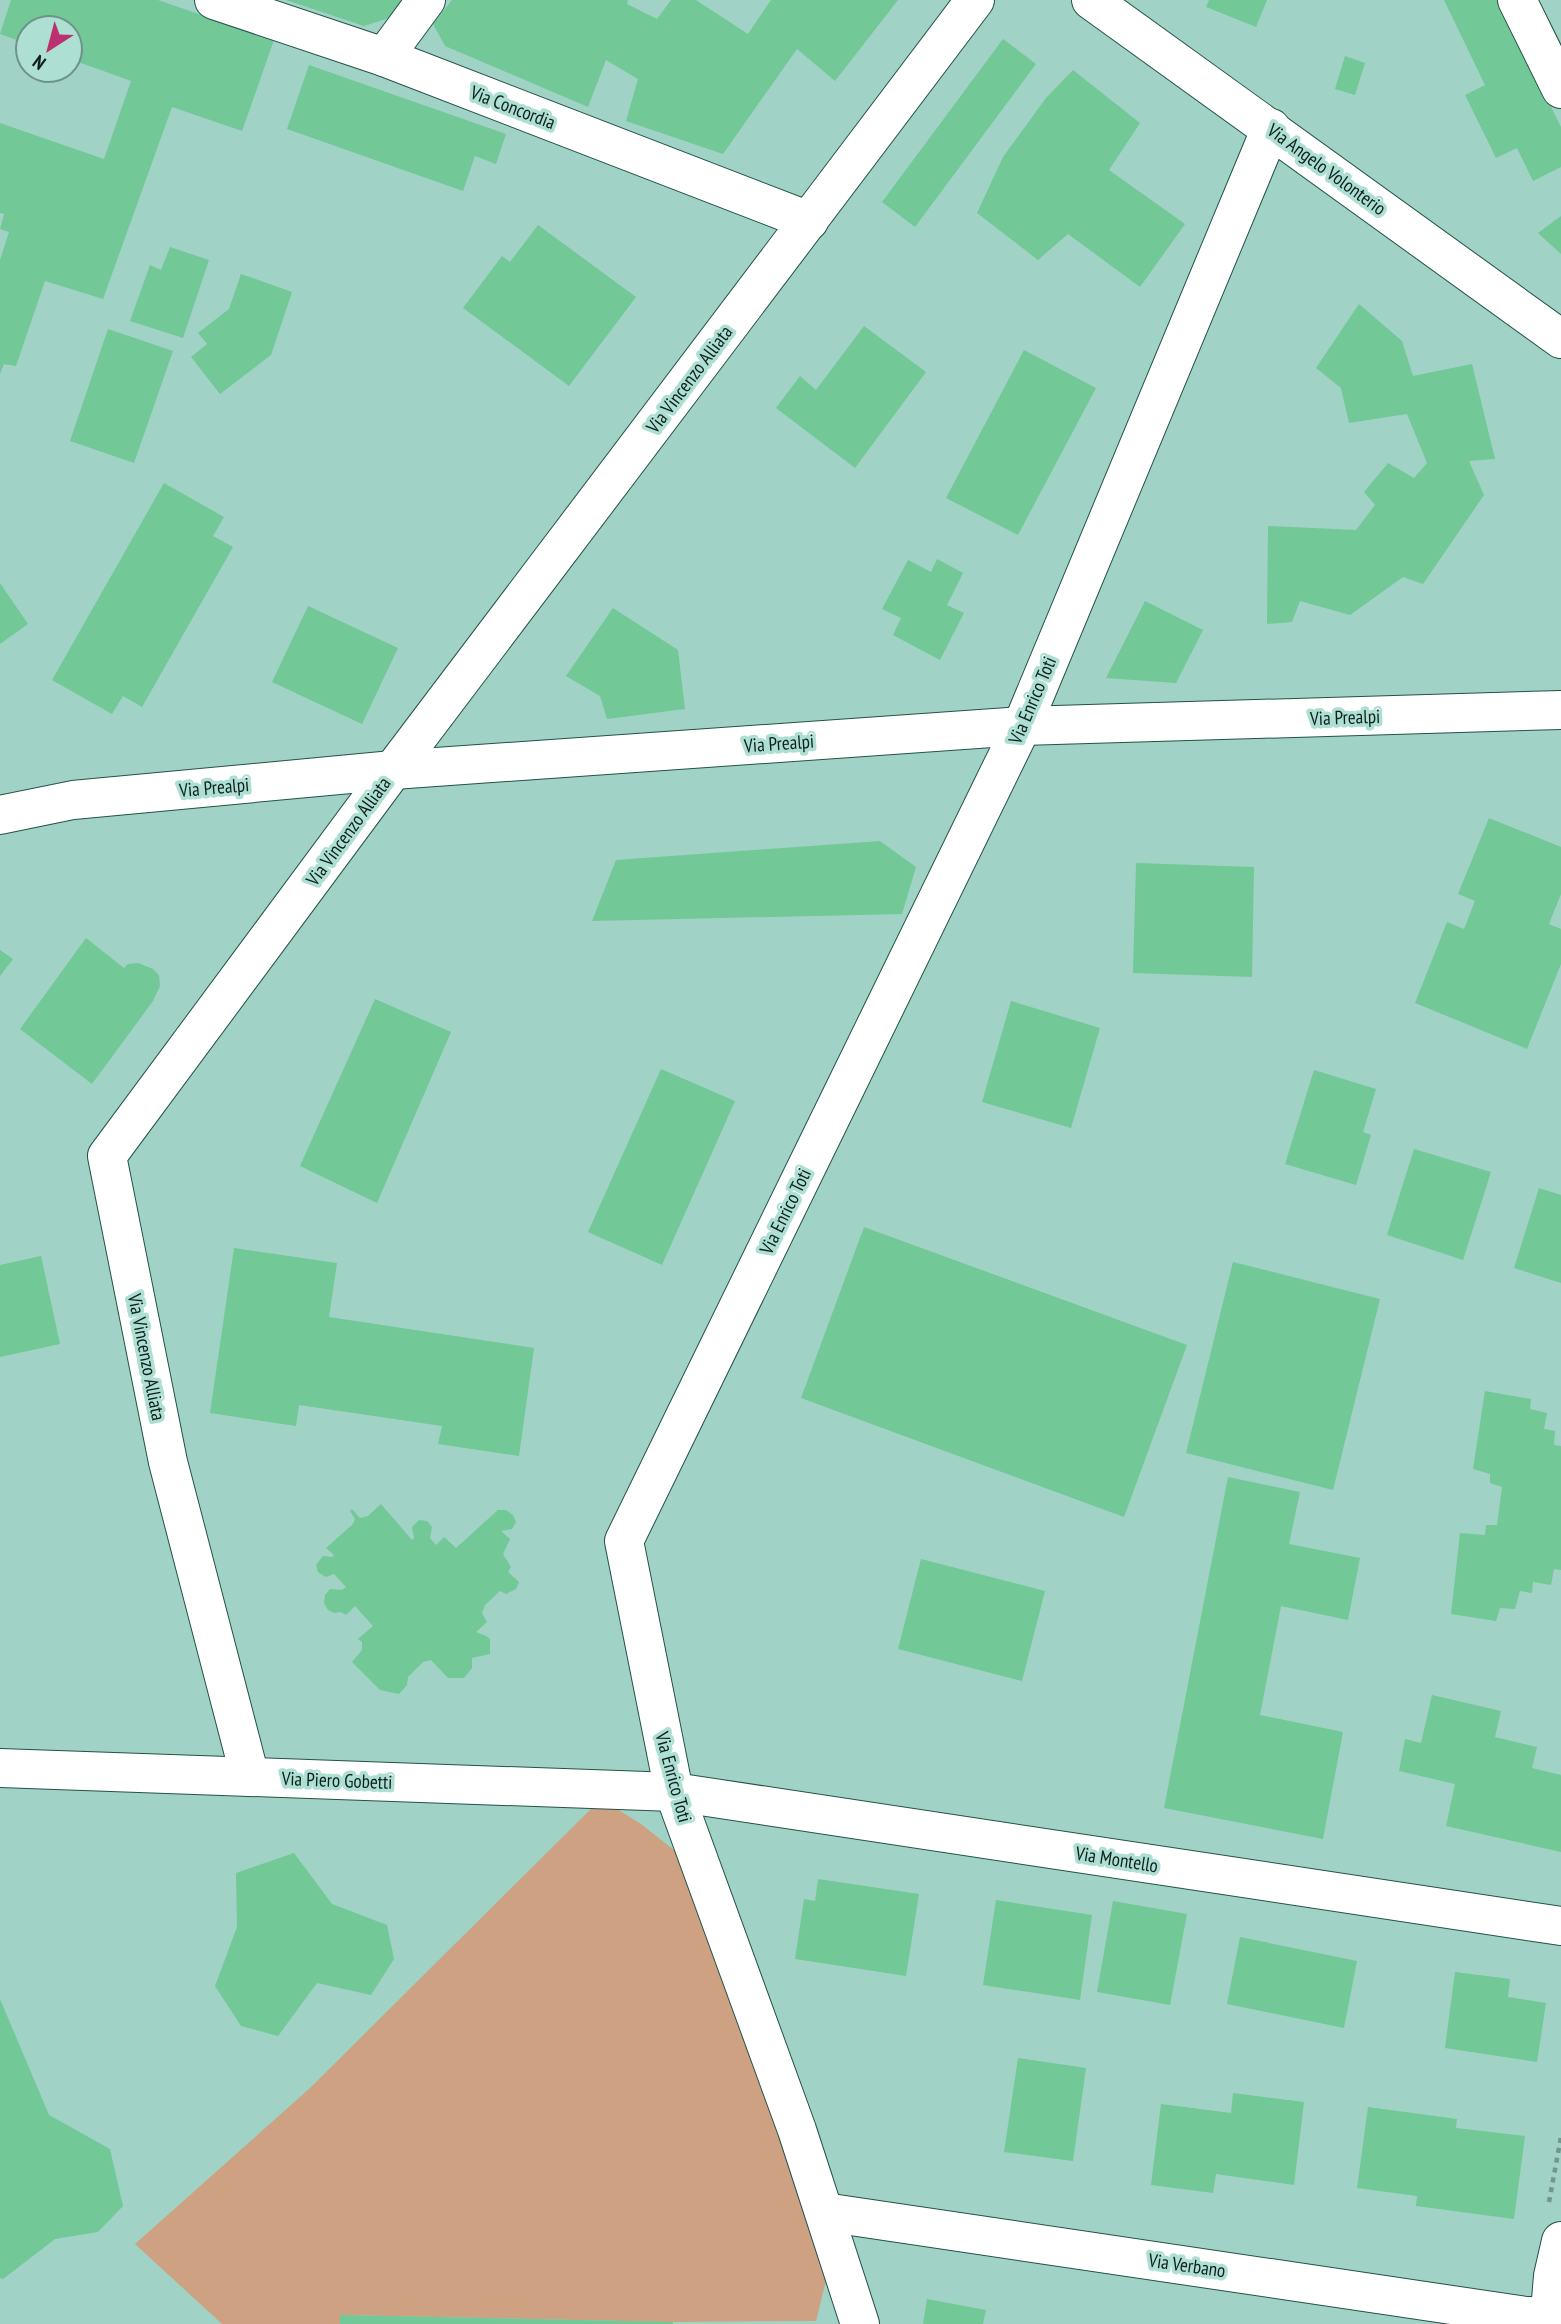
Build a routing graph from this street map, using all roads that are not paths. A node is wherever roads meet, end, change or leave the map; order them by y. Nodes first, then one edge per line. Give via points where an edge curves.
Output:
1 (214, 0) edge
2 (426, 0) edge
3 (975, 0) edge
4 (1091, 0) edge
5 (1517, 0) edge
6 (384, 57) junction
7 (1561, 89) edge
8 (1271, 128) junction
9 (809, 220) junction
10 (1561, 339) edge
11 (1561, 710) edge
12 (1022, 726) junction
13 (393, 770) junction
14 (0, 815) edge
15 (0, 1768) edge
16 (250, 1777) junction
17 (674, 1792) junction
18 (1561, 1926) edge
19 (824, 2212) junction
20 (1561, 2241) edge
21 (1550, 2320) edge
22 (860, 2324) edge

1 - 6 street, Via Concordia
2 - 6 street
3 - 9 street, Via Vincenzo Alliata
4 - 8 street, Via Angelo Volonterio
5 - 7 street
6 - 9 street, Via Concordia
8 - 10 street, Via Angelo Volonterio
8 - 12 street, Via Enrico Toti
9 - 13 street, Via Vincenzo Alliata
11 - 12 street, Via Prealpi
12 - 13 street, Via Prealpi
12 - 17 street, Via Enrico Toti via 624,1541
13 - 14 street, Via Prealpi via 73,800
13 - 16 street, Via Vincenzo Alliata via 107,1156 168,1462
15 - 16 street, Via Piero Gobetti
16 - 17 street, Via Piero Gobetti
17 - 18 street, Via Montello
17 - 19 street, Via Enrico Toti
19 - 21 street, Via Verbano
19 - 22 street, Via Enrico Toti
20 - 21 street

